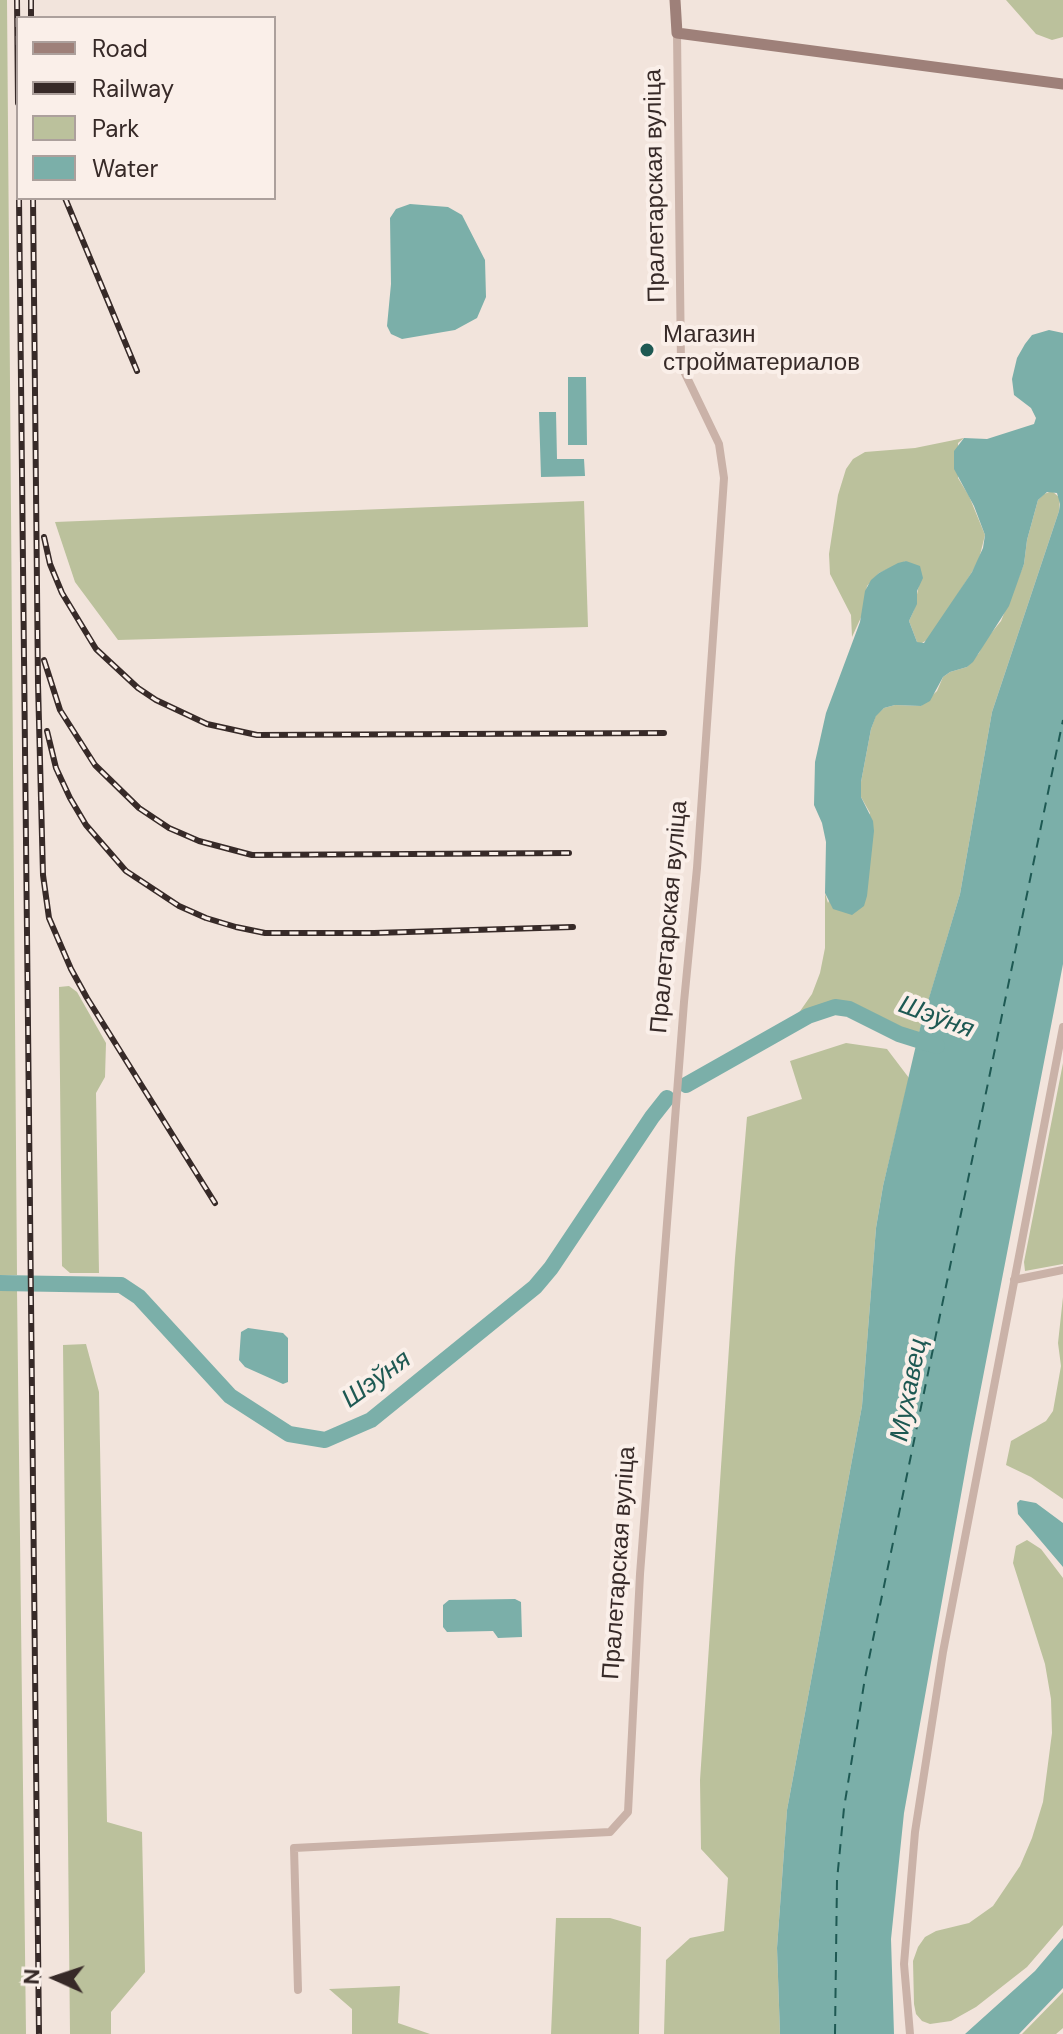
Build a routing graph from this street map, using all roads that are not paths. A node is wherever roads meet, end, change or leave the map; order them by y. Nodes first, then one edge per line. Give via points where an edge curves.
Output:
1 (675, 0) edge
2 (677, 33) junction
3 (1063, 84) edge
4 (1063, 1027) edge
5 (1063, 1270) edge
6 (1014, 1280) junction
7 (298, 1990) dead end
8 (910, 2034) edge

1 - 2 main road, Пралетарская вуліца
2 - 3 main road
2 - 7 street, Пралетарская вуліца via 681,365 719,444 724,478 640,1574 628,1812 610,1832 294,1848
4 - 6 street
5 - 6 street
6 - 8 street via 943,1652 915,1832 904,1964

